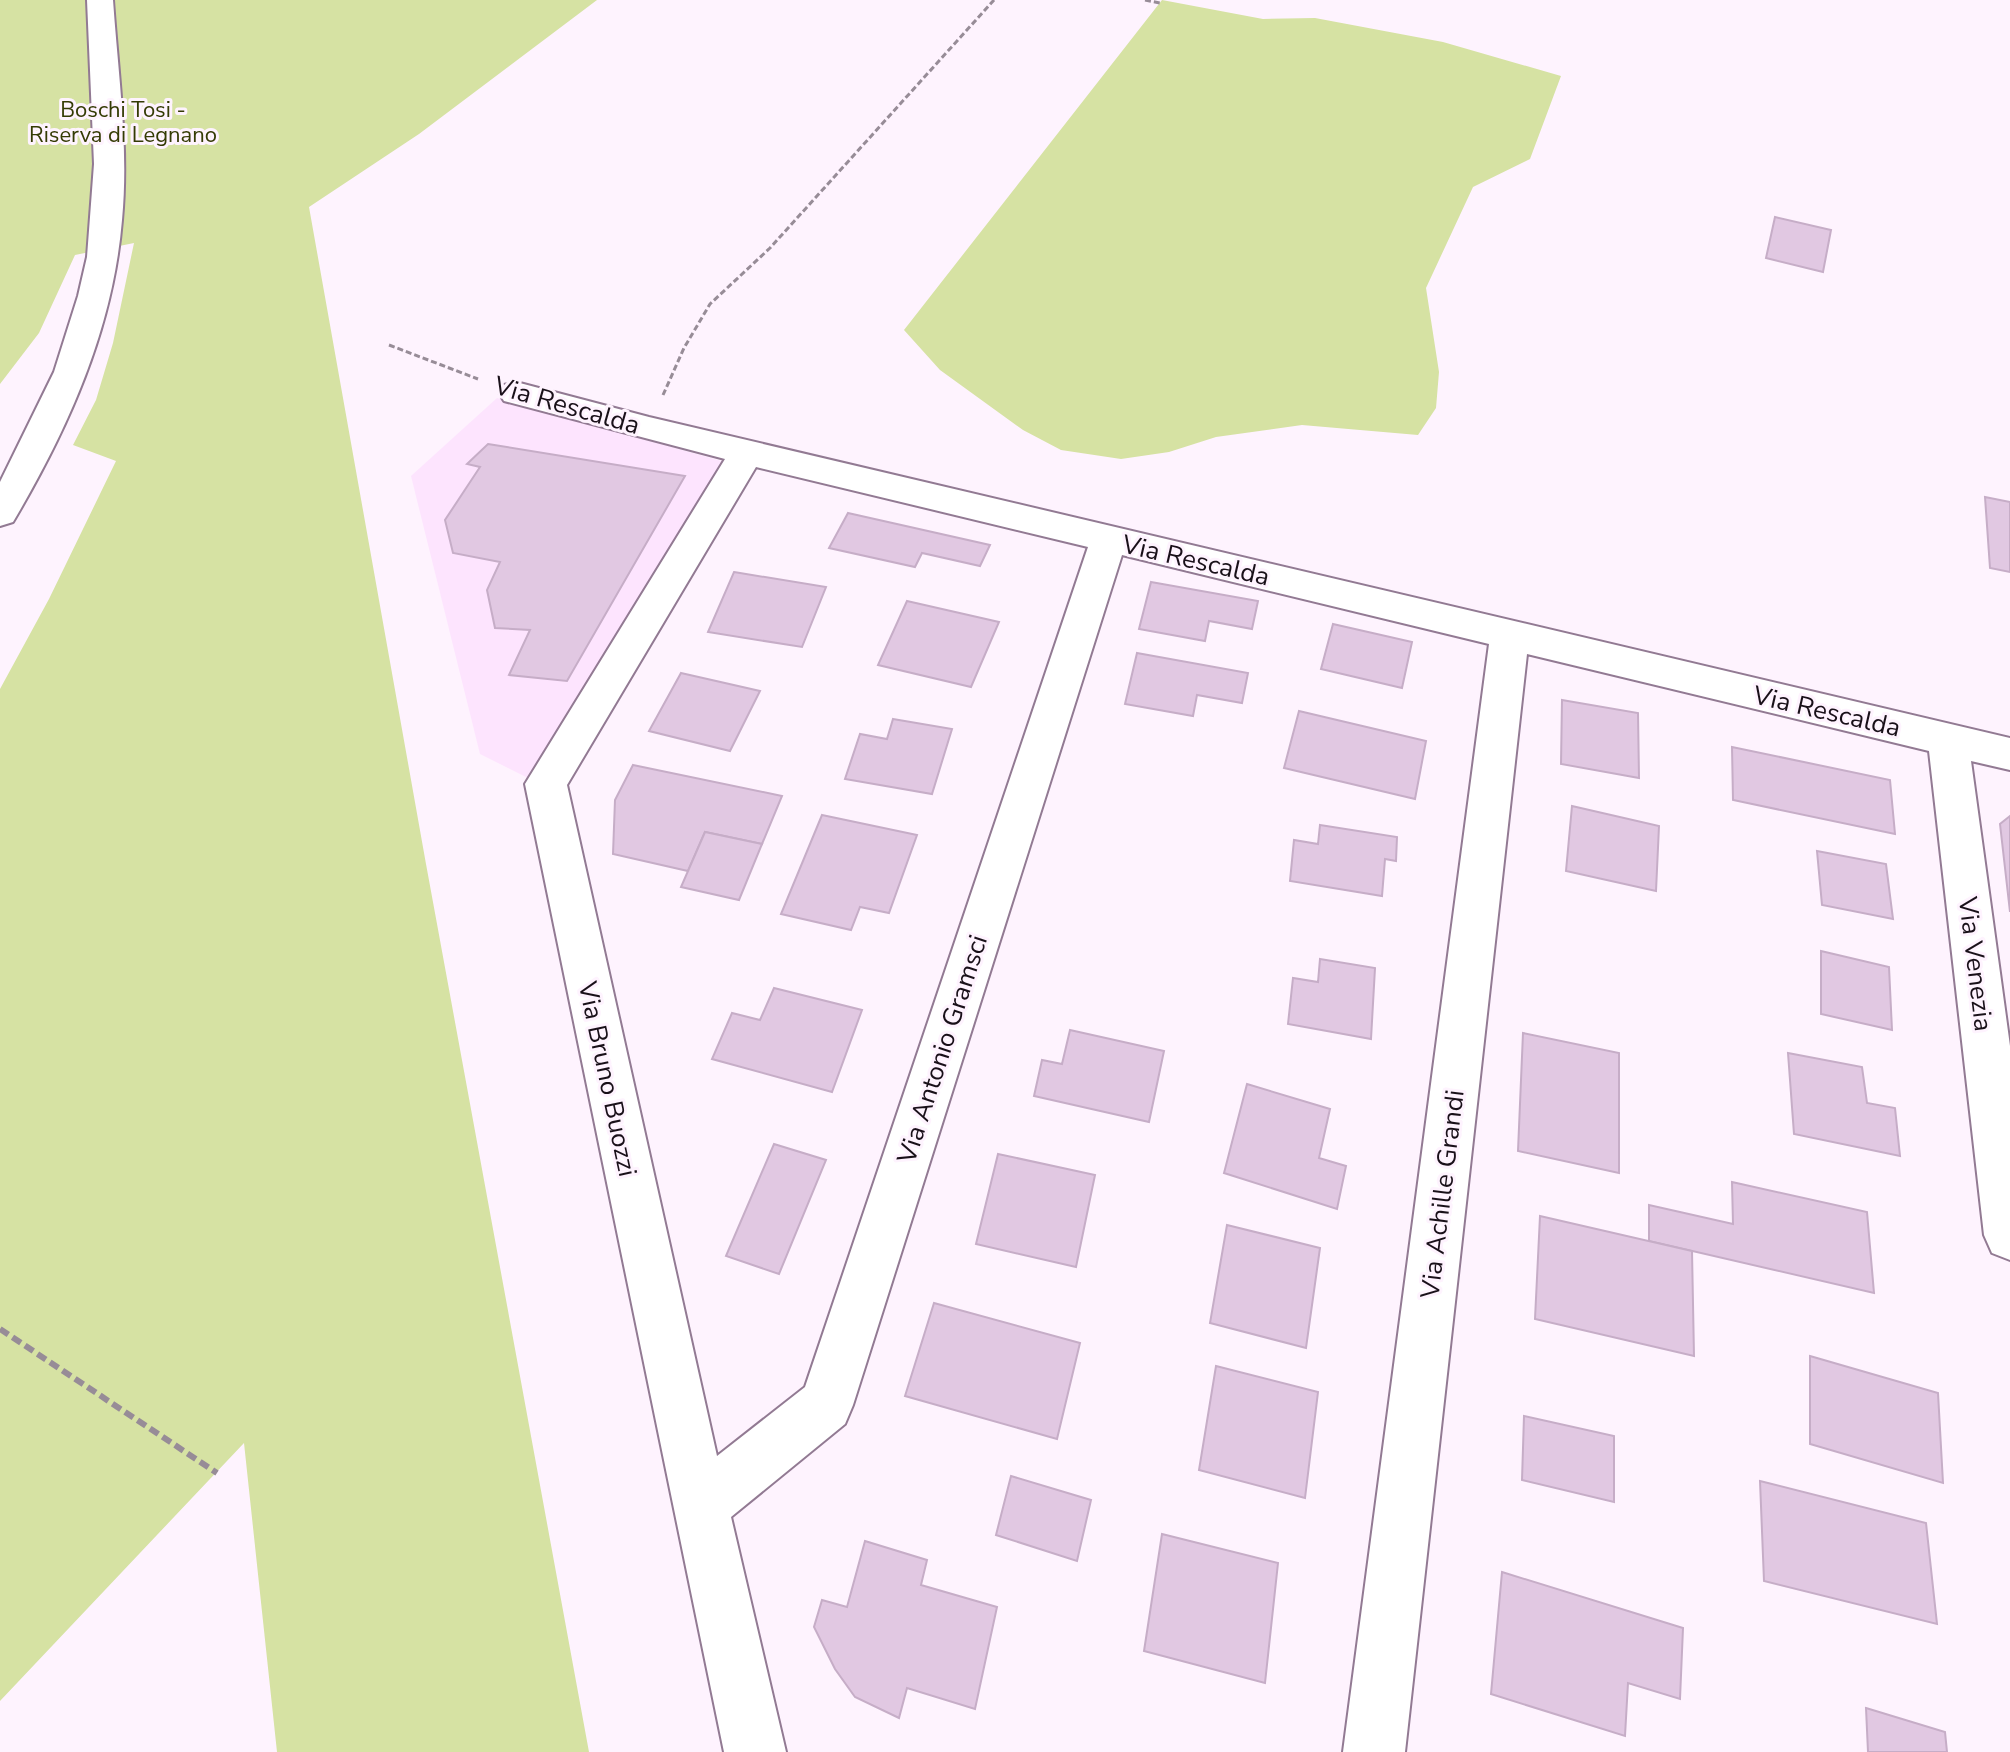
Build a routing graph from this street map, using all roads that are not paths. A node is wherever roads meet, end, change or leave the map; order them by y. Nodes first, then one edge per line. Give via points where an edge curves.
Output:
1 (100, 0) edge
2 (516, 393) road end
3 (747, 452) junction
4 (0, 513) edge
5 (1109, 539) junction
6 (1510, 635) junction
7 (1948, 740) junction
8 (2010, 754) edge
9 (2010, 1235) edge
10 (700, 1506) junction
11 (755, 1752) edge
12 (1374, 1752) edge

1 - 4 street via 109,170 100,272 59,400
2 - 3 street, Via Rescalda
3 - 5 street, Via Rescalda
3 - 10 street, Via Bruno Buozzi via 546,784
5 - 6 street, Via Rescalda
5 - 10 street, Via Antonio Gramsci via 826,1405
6 - 7 street, Via Rescalda
6 - 12 street, Via Achille Grandi
7 - 8 street, Via Rescalda
7 - 9 street, Via Venezia
10 - 11 street, Via Bruno Buozzi

